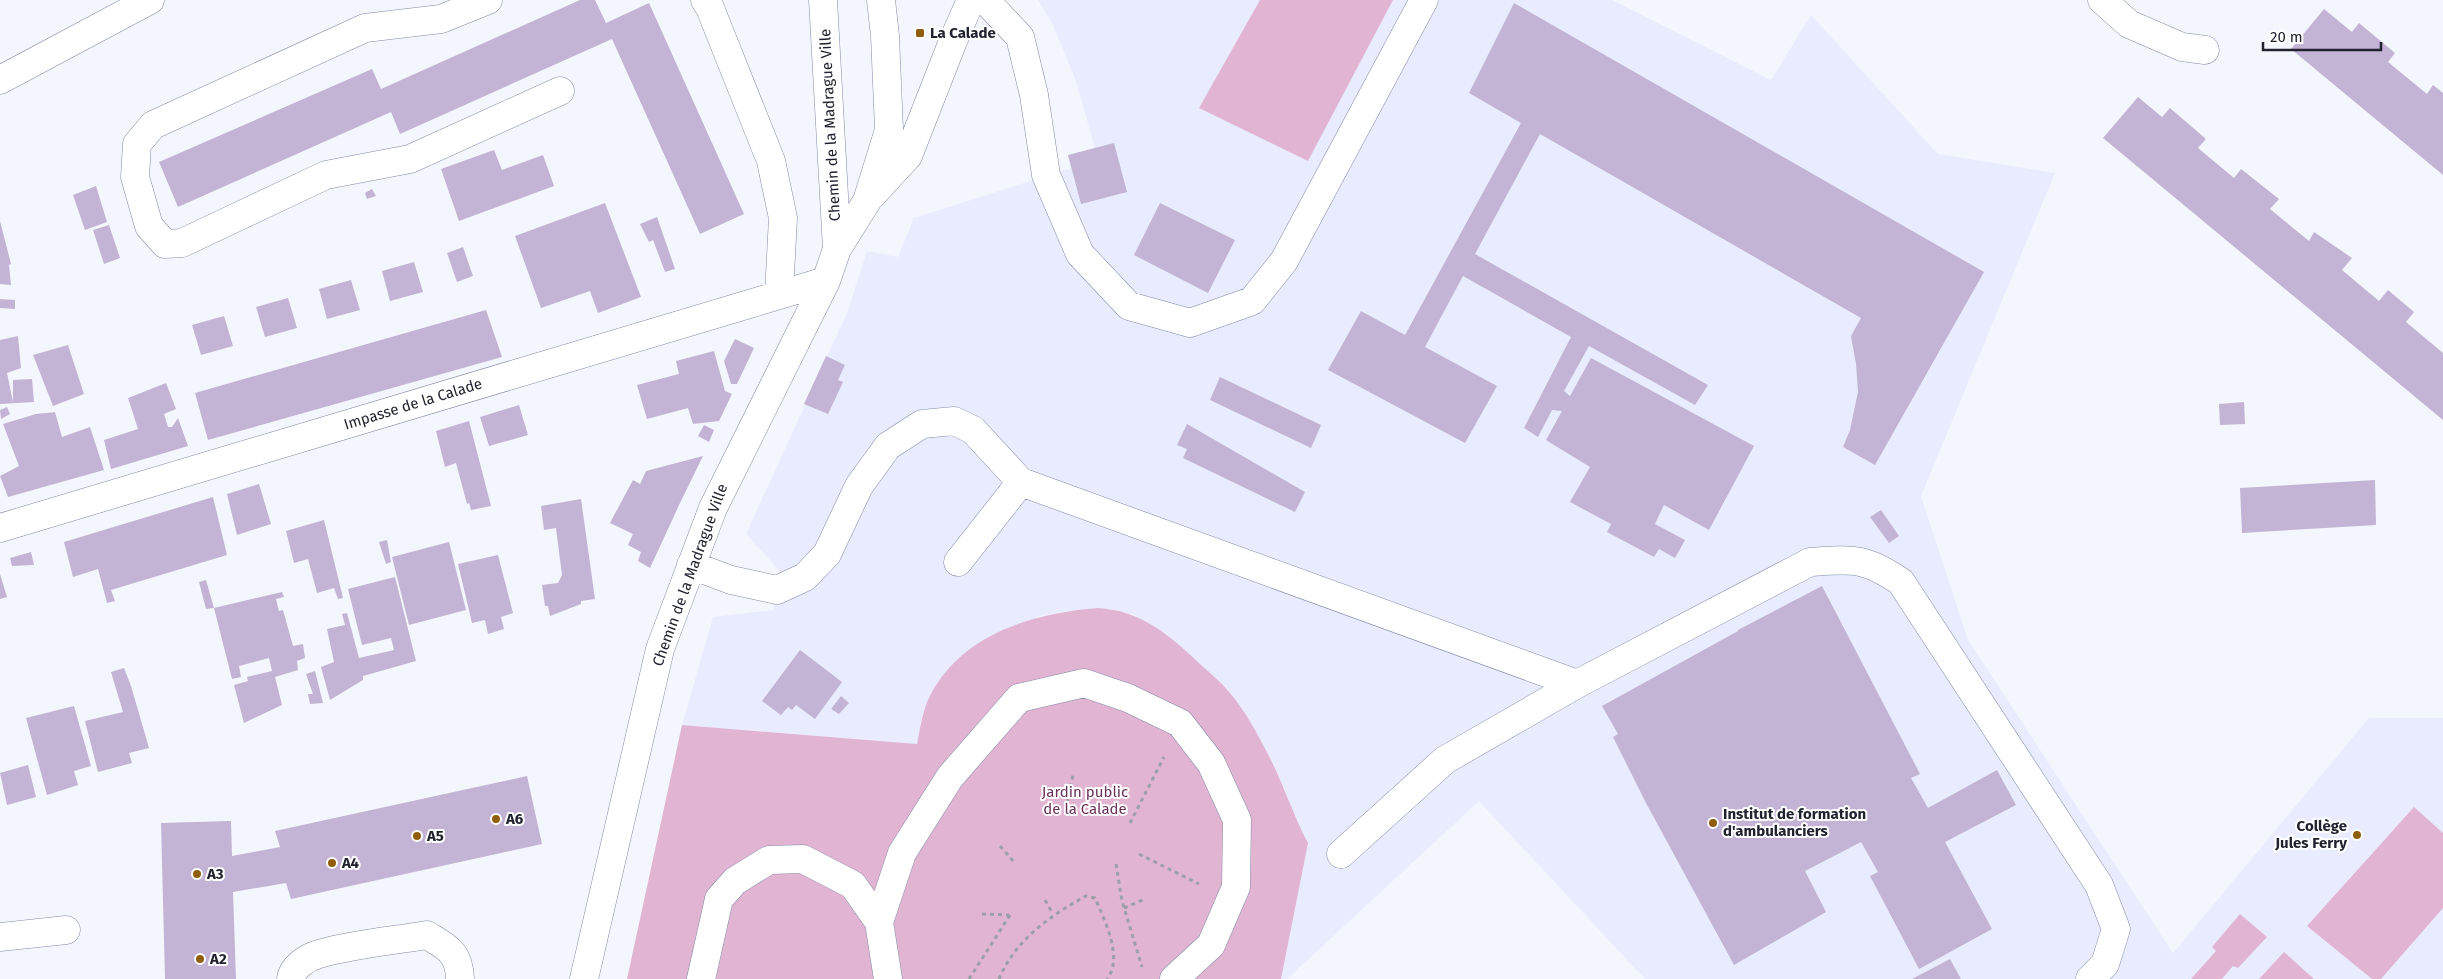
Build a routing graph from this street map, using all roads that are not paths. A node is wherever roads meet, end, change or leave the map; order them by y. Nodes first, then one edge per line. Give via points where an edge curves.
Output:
1 (150, 0) edge
2 (488, 0) edge
3 (704, 0) edge
4 (823, 0) edge
5 (881, 0) edge
6 (972, 0) edge
7 (985, 0) edge
8 (1424, 0) edge
9 (2102, 0) edge
10 (2205, 50) dead end
11 (0, 80) edge
12 (560, 91) dead end
13 (867, 201) junction
14 (837, 249) junction
15 (826, 282) junction
16 (779, 294) junction
17 (1021, 482) junction
18 (0, 528) edge
19 (958, 562) dead end
20 (691, 565) junction
21 (1577, 684) junction
22 (1341, 854) dead end
23 (880, 922) junction
24 (66, 930) dead end
25 (0, 937) edge
26 (291, 979) edge
27 (460, 979) edge
28 (584, 979) edge
29 (702, 979) edge
30 (888, 979) edge
31 (1174, 979) edge
32 (2090, 979) edge

1 - 11 street
2 - 12 street via 441,19 365,28 153,125 137,144 135,177 149,226 165,244 182,243 326,175 410,159
3 - 16 street via 771,161 783,218
4 - 14 street, Chemin de la Madrague Ville
5 - 13 street, Chemin de la Madrague Ville via 889,130
6 - 13 street via 908,156
7 - 8 street via 1020,37 1034,95 1046,175 1080,254 1129,306 1190,323 1252,302 1284,261
9 - 10 street via 2129,24 2182,47
13 - 14 street, Chemin de la Madrague Ville
14 - 15 street, Chemin de la Madrague Ville
15 - 16 street, Impasse de la Calade
15 - 20 street, Chemin de la Madrague Ville via 732,466
16 - 18 street, Impasse de la Calade
17 - 19 street
17 - 20 street via 972,430 954,421 922,424 888,446 859,486 827,554 805,578 777,590 731,580
17 - 21 street
20 - 28 street, Chemin de la Madrague Ville via 660,649
21 - 22 street via 1445,760
21 - 32 street via 1810,562 1850,559 1880,567 1902,582 2099,885 2116,930 2106,964
23 - 29 street via 853,885 803,859 769,860 735,881 719,899
23 - 30 street
23 - 31 street via 902,853 950,777 1020,698 1084,683 1128,698 1180,723 1211,763 1237,820 1236,887 1211,945
24 - 25 street
26 - 27 street via 300,964 317,954 427,935 451,950 460,964

